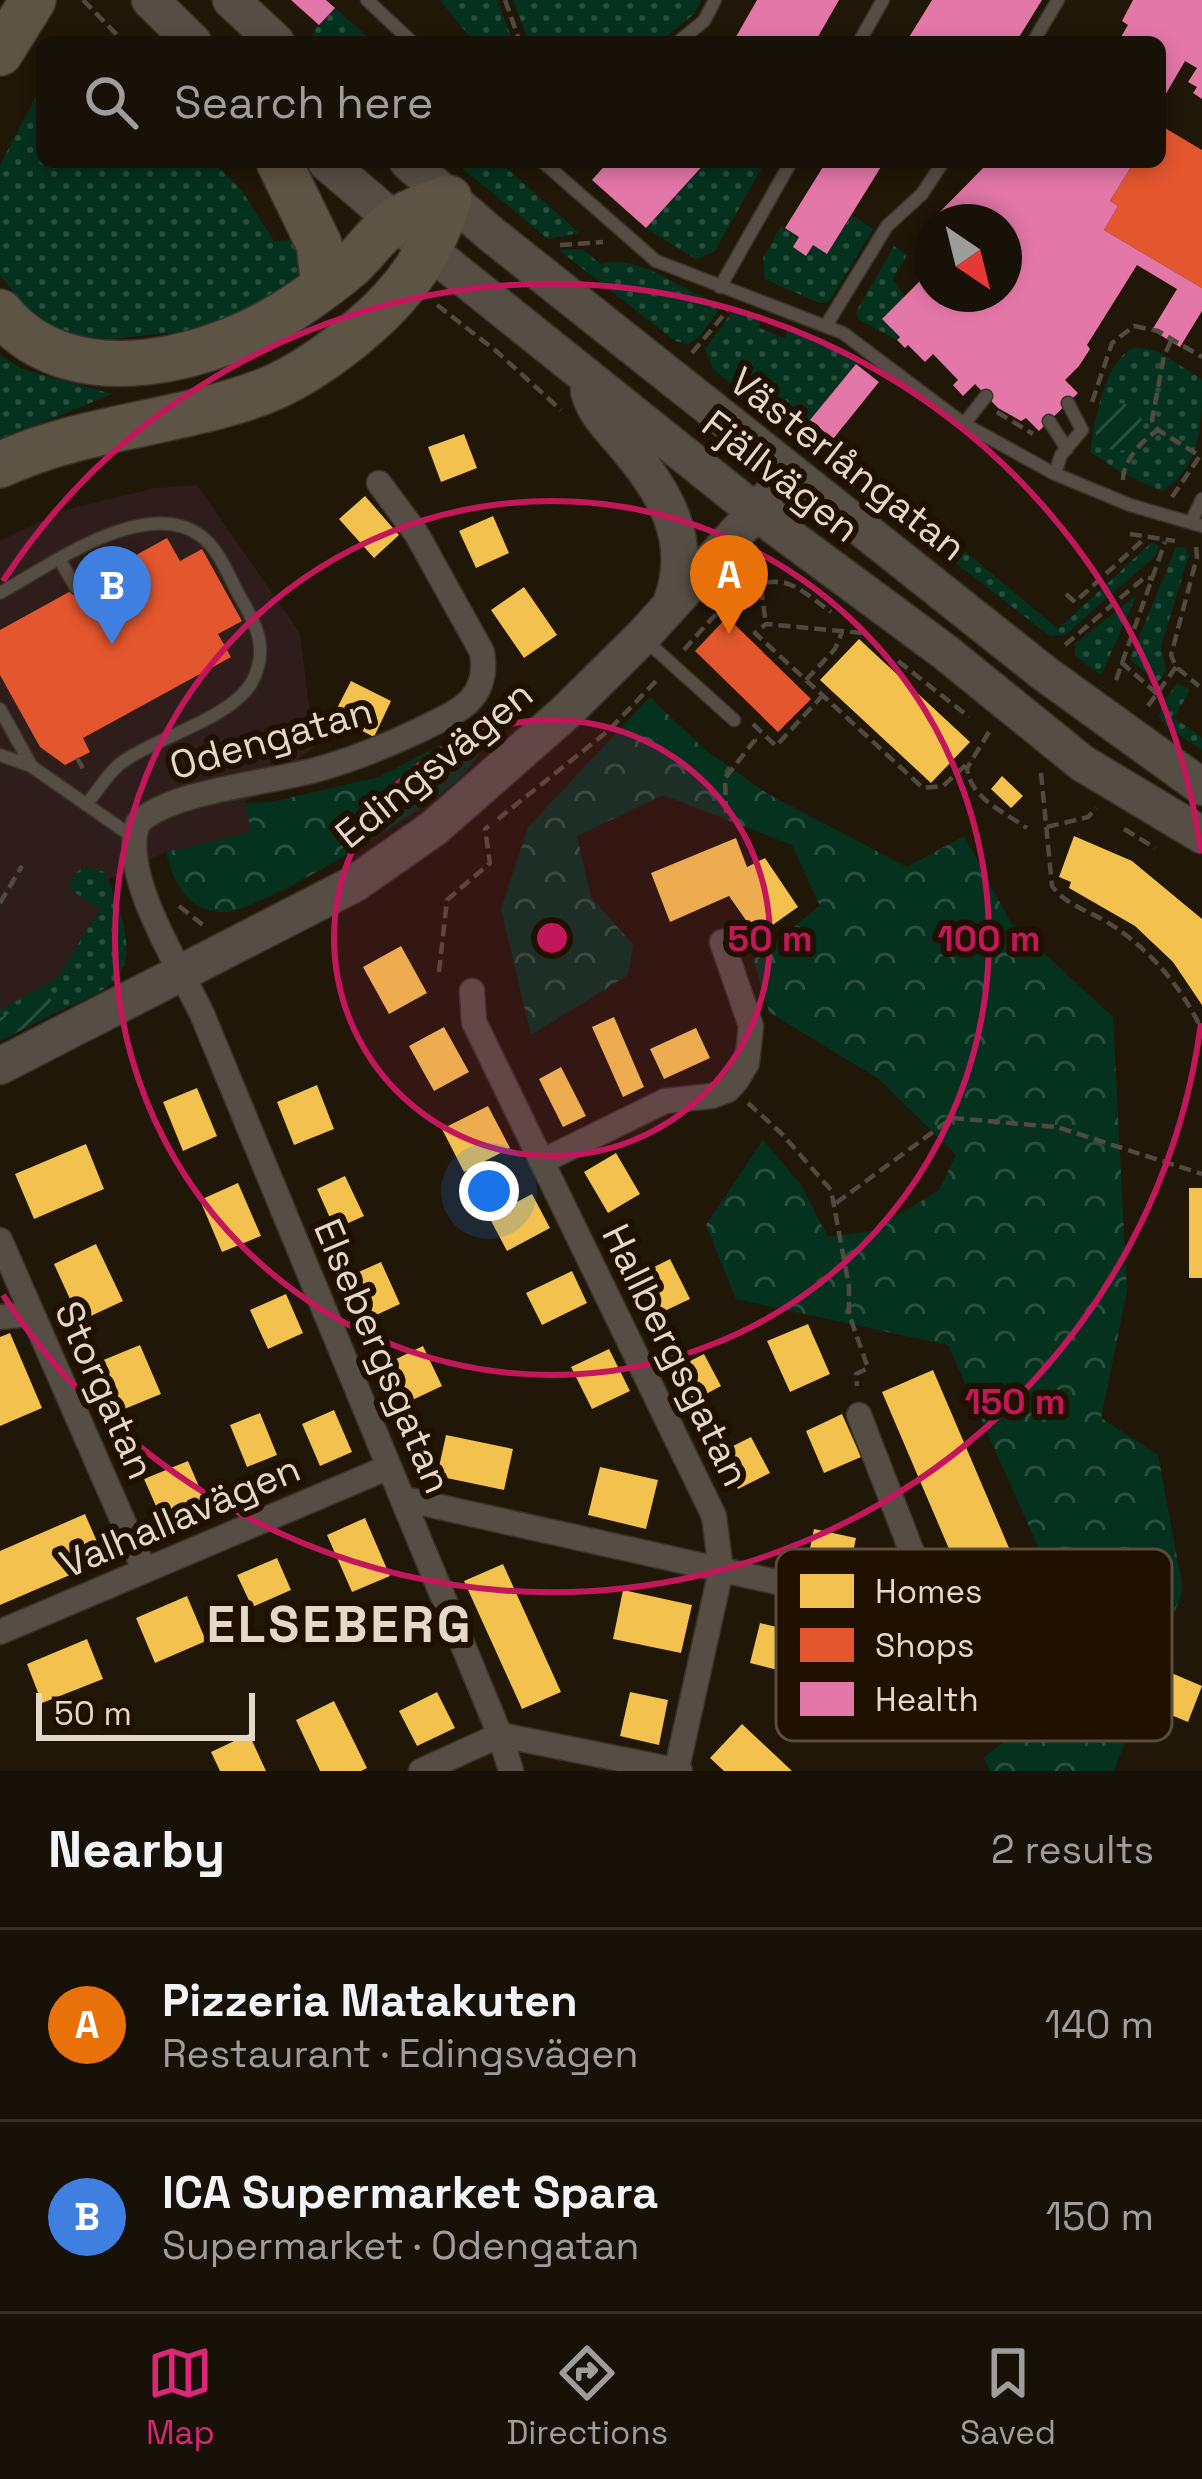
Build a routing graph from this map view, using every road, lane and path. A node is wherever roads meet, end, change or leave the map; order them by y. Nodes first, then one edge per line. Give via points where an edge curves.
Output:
1 (33, 0) edge
2 (83, 0) edge
3 (231, 0) edge
4 (367, 0) edge
5 (505, 0) edge
6 (715, 0) edge
7 (883, 0) edge
8 (1058, 0) edge
9 (151, 1) edge
10 (118, 36) edge
11 (187, 36) edge
12 (270, 36) edge
13 (406, 36) edge
14 (518, 36) edge
15 (686, 36) edge
16 (862, 36) edge
17 (1037, 36) edge
18 (2, 53) edge
19 (281, 168) edge
20 (333, 168) edge
21 (415, 168) edge
22 (550, 168) edge
23 (788, 168) edge
24 (939, 168) edge
25 (449, 198) junction
26 (394, 221) junction
27 (629, 240) junction
28 (548, 245) dead end
29 (430, 251) junction
30 (324, 286) junction
31 (720, 287) junction
32 (740, 294) junction
33 (432, 302) dead end
34 (0, 312) edge
35 (826, 324) junction
36 (1172, 339) junction
37 (1202, 357) edge
38 (688, 358) dead end
39 (586, 376) junction
40 (982, 400) joint
41 (1068, 403) dead end
42 (564, 413) dead end
43 (1049, 421) dead end
44 (964, 424) junction
45 (1082, 430) junction
46 (1158, 430) junction
47 (1064, 452) junction
48 (1201, 454) edge
49 (0, 465) edge
50 (790, 472) junction
51 (1055, 474) junction
52 (1123, 480) junction
53 (379, 483) dead end
54 (1138, 488) dead end
55 (1163, 498) dead end
56 (1202, 499) edge
57 (757, 513) junction
58 (1197, 524) edge
59 (1130, 534) dead end
60 (1144, 539) junction
61 (1166, 542) junction
62 (60, 560) junction
63 (1154, 579) junction
64 (76, 588) dead end
65 (0, 593) edge
66 (1066, 594) dead end
67 (670, 604) junction
68 (766, 624) junction
69 (842, 632) junction
70 (862, 633) dead end
71 (642, 637) junction
72 (1060, 650) dead end
73 (672, 662) junction
74 (1120, 662) junction
75 (1176, 667) junction
76 (806, 680) junction
77 (1116, 680) dead end
78 (1199, 686) edge
79 (1157, 694) junction
80 (823, 695) junction
81 (0, 709) edge
82 (1142, 714) dead end
83 (734, 720) dead end
84 (989, 732) dead end
85 (0, 755) edge
86 (970, 761) junction
87 (31, 766) junction
88 (1041, 773) dead end
89 (1202, 788) edge
90 (86, 806) junction
91 (1096, 808) dead end
92 (726, 813) dead end
93 (1047, 827) dead end
94 (1028, 828) dead end
95 (1202, 835) edge
96 (133, 837) junction
97 (22, 866) dead end
98 (171, 898) dead end
99 (0, 903) edge
100 (216, 928) dead end
101 (722, 942) dead end
102 (183, 971) junction
103 (439, 972) dead end
104 (472, 991) dead end
105 (1202, 1030) edge
106 (0, 1066) edge
107 (728, 1090) junction
108 (543, 1161) junction
109 (1202, 1174) edge
110 (836, 1202) junction
111 (0, 1240) edge
112 (32, 1314) junction
113 (0, 1317) edge
114 (860, 1415) joint
115 (389, 1467) junction
116 (404, 1499) junction
117 (911, 1549) edge
118 (144, 1569) junction
119 (721, 1570) junction
120 (776, 1582) edge
121 (0, 1632) edge
122 (500, 1735) junction
123 (678, 1770) edge
124 (421, 1771) edge
125 (511, 1771) edge

1 - 18 highway
2 - 10 path
3 - 12 street
4 - 13 lane
5 - 14 path
6 - 15 lane
7 - 16 lane
8 - 17 lane
9 - 11 street
19 - 30 highway via 319,244
20 - 26 street, Fjällvägen
21 - 25 street
22 - 27 lane
23 - 31 lane
24 - 35 lane via 887,226
25 - 26 highway
25 - 29 highway
25 - 50 street, Västerlångatan
26 - 29 street, Fjällvägen
26 - 30 highway
27 - 28 path
27 - 31 lane
29 - 39 street, Fjällvägen
29 - 49 highway via 358,333 268,390
30 - 34 highway via 225,342 138,362 66,355 25,336
31 - 32 lane
32 - 35 lane
32 - 38 path
33 - 42 path
35 - 44 lane
36 - 37 path
36 - 45 path via 1145,327 1123,331 1103,360
36 - 46 path via 1152,421
39 - 57 street, Fjällvägen
39 - 67 street via 593,407 651,480 679,535 681,568
40 - 44 lane
40 - 47 path
41 - 45 lane
43 - 47 lane
44 - 51 lane
45 - 47 lane
46 - 48 path
46 - 52 path via 1132,456
47 - 51 lane
47 - 52 path
48 - 55 path via 1174,497
50 - 57 street, Edingsvägen
50 - 89 street, Västerlångatan
51 - 58 lane
52 - 54 path
53 - 96 street, Odengatan via 482,652 486,673 473,700 381,749 164,805 138,823
56 - 58 lane
57 - 67 street, Edingsvägen
57 - 95 street, Fjällvägen via 1082,763
59 - 60 path
60 - 61 path
60 - 66 path via 1076,602
61 - 63 path
61 - 75 path via 1186,540 1198,552 1172,643
62 - 64 lane
62 - 65 lane
62 - 90 lane via 123,529 188,529 214,550 260,637 255,675 237,700 119,764
63 - 72 path via 1145,577
63 - 74 path
67 - 71 street, Edingsvägen
68 - 69 path
68 - 73 path via 764,584 736,596
68 - 76 path via 755,633
69 - 70 path
69 - 76 path
71 - 73 lane
71 - 102 street, Edingsvägen via 434,828 354,884
73 - 83 lane
73 - 103 path via 608,731 485,829 490,863 447,900
74 - 77 path
74 - 79 path
75 - 78 path
75 - 79 path
76 - 80 path
79 - 82 path
80 - 86 path via 923,788 943,786
80 - 92 path via 776,746 751,723 745,730 755,740 725,778
81 - 87 lane
84 - 86 path
85 - 87 lane
86 - 94 path via 975,790
87 - 90 lane
88 - 105 path via 1052,886 1142,949
90 - 96 lane
91 - 93 path
96 - 102 street via 142,884
97 - 99 path
98 - 100 path
101 - 107 street via 751,1026 747,1063
102 - 106 street, Edingsvägen
102 - 115 street, Elsebergsgatan
104 - 108 street, Hallbergsgatan via 474,1022
107 - 108 street via 665,1101
107 - 110 path via 818,1171
108 - 119 street, Hallbergsgatan via 707,1499
109 - 110 path via 1057,1127 952,1118
110 - 114 path via 849,1314 868,1368 856,1374
111 - 112 street, Storgatan
112 - 113 street
112 - 118 street, Storgatan
114 - 117 street
115 - 116 street, Elsebergsgatan
115 - 118 street, Valhallavägen
116 - 119 street
116 - 122 street, Elsebergsgatan
118 - 121 street, Valhallavägen
119 - 120 street
119 - 123 street, Hallbergsgatan
122 - 123 street
122 - 124 street
122 - 125 street, Elsebergsgatan

